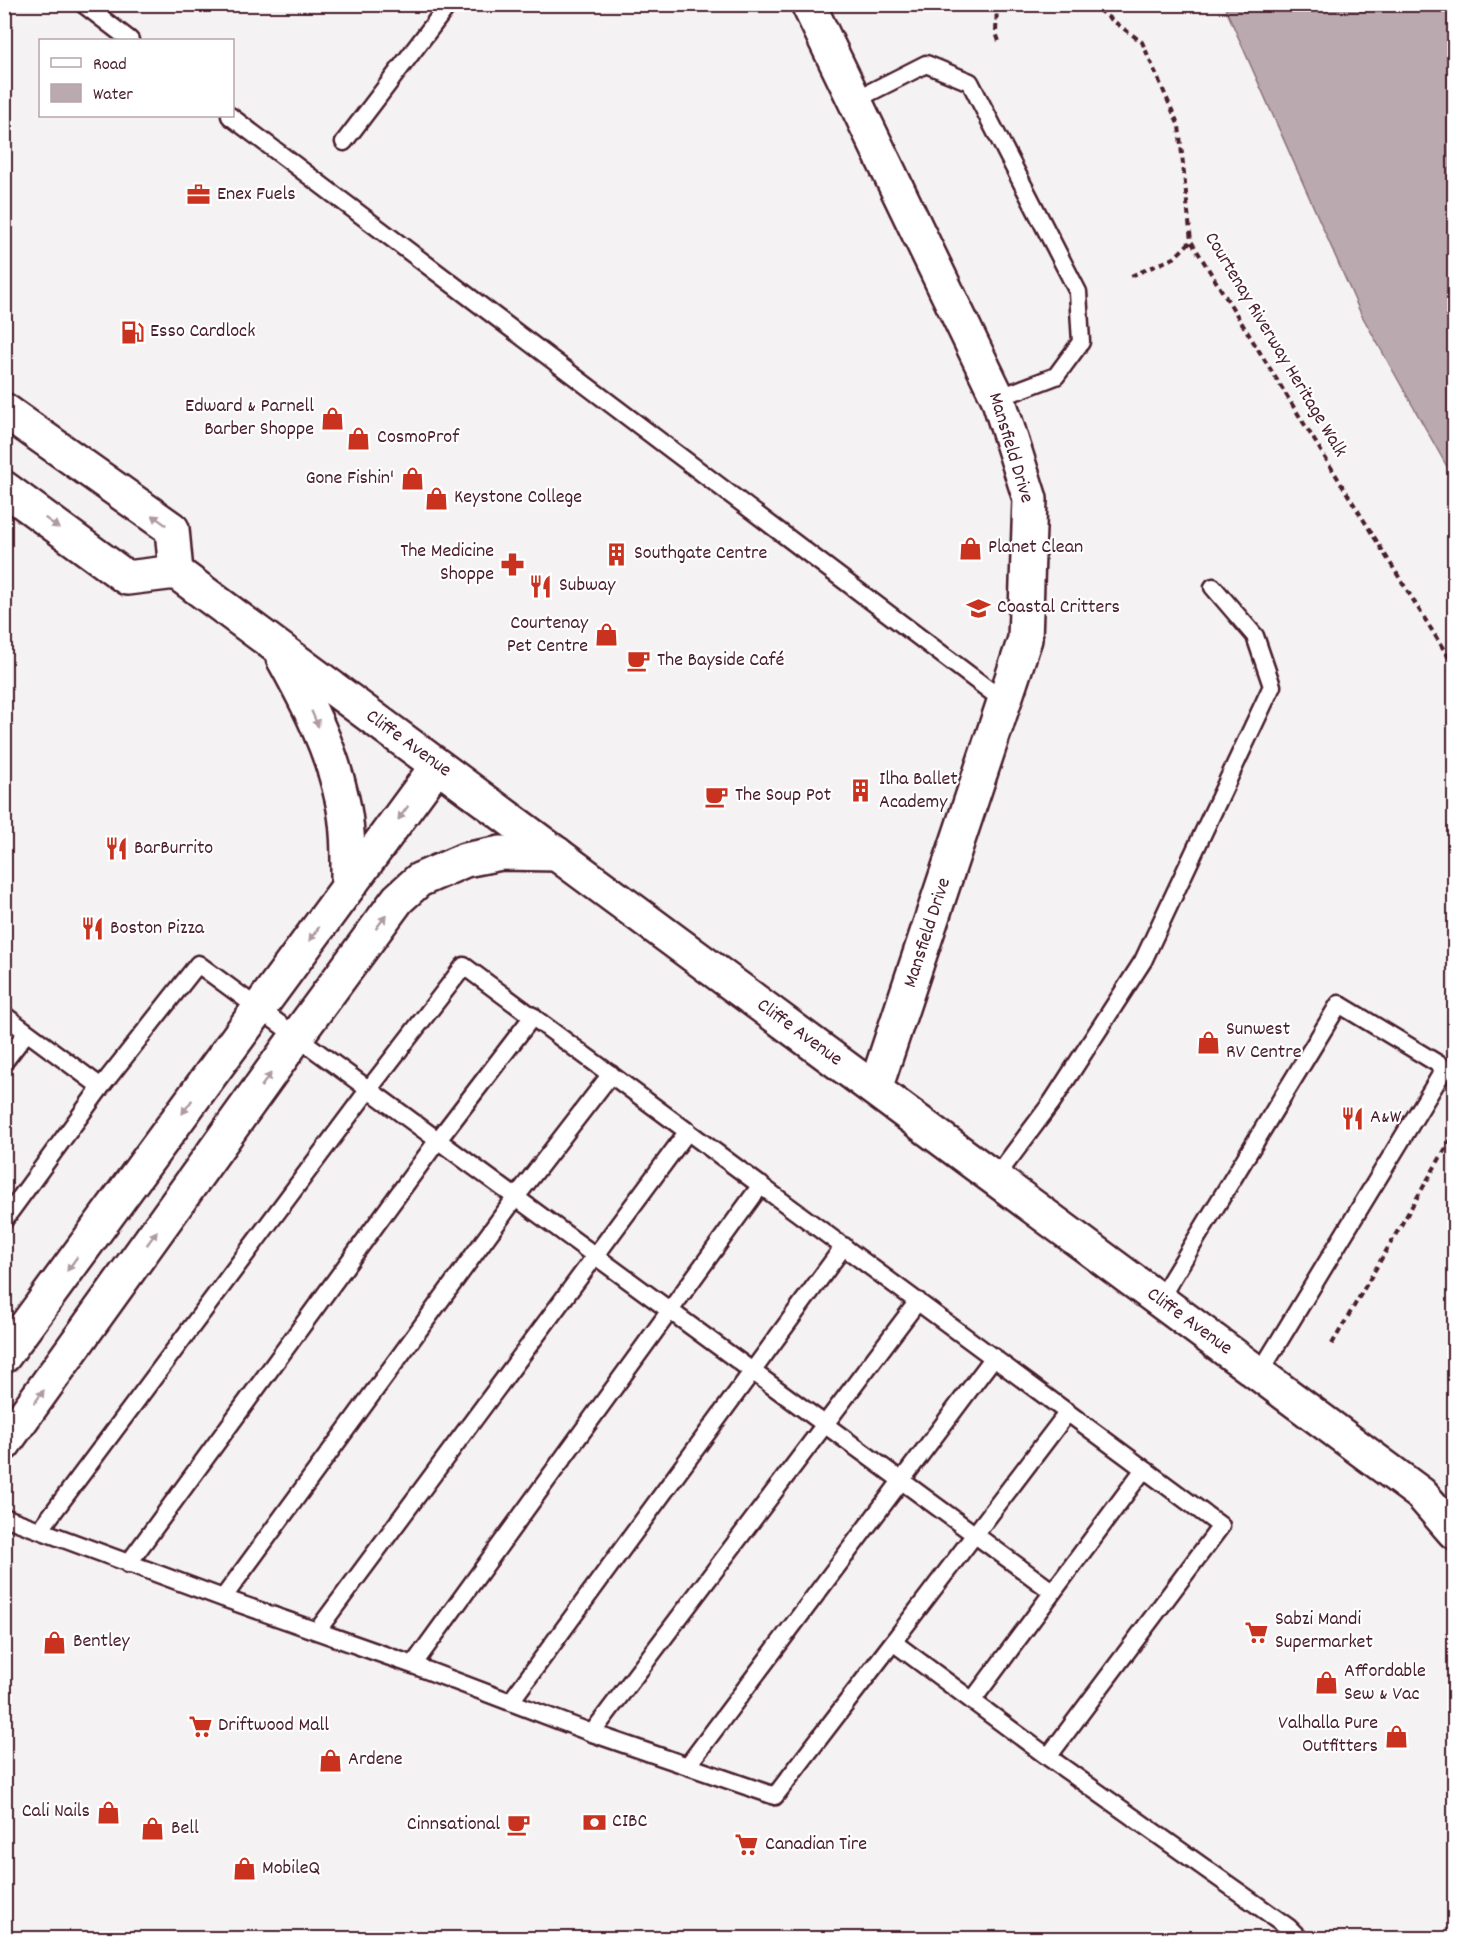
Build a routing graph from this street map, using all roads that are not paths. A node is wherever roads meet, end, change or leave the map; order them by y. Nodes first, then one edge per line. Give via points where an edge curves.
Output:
1 (83, 4) edge
2 (449, 4) edge
3 (808, 4) edge
4 (129, 39) edge
5 (855, 100) junction
6 (231, 117) edge
7 (344, 142) dead end
8 (998, 398) junction
9 (4, 410) edge
10 (4, 488) edge
11 (176, 572) junction
12 (1213, 587) dead end
13 (278, 649) junction
14 (1005, 702) junction
15 (437, 766) junction
16 (557, 854) junction
17 (348, 887) junction
18 (259, 1009) junction
19 (4, 1015) edge
20 (533, 1016) junction
21 (27, 1032) junction
22 (297, 1036) junction
23 (4, 1062) edge
24 (611, 1074) junction
25 (101, 1087) junction
26 (369, 1089) junction
27 (875, 1089) junction
28 (688, 1131) junction
29 (438, 1140) junction
30 (995, 1178) junction
31 (761, 1185) junction
32 (516, 1197) junction
33 (4, 1220) edge
34 (844, 1246) junction
35 (596, 1256) junction
36 (1159, 1300) junction
37 (918, 1301) junction
38 (671, 1311) junction
39 (4, 1356) edge
40 (994, 1357) junction
41 (752, 1370) junction
42 (1259, 1374) junction
43 (1068, 1412) junction
44 (825, 1424) junction
45 (4, 1444) edge
46 (1144, 1469) junction
47 (902, 1480) junction
48 (1421, 1494) junction
49 (1455, 1508) edge
50 (4, 1517) edge
51 (40, 1530) junction
52 (1455, 1532) edge
53 (975, 1534) junction
54 (129, 1564) junction
55 (1053, 1592) junction
56 (223, 1598) junction
57 (317, 1631) junction
58 (892, 1642) junction
59 (414, 1665) junction
60 (511, 1701) junction
61 (972, 1701) junction
62 (592, 1733) junction
63 (1048, 1757) junction
64 (688, 1766) junction
65 (1299, 1938) edge

1 - 4 lane
2 - 7 lane
3 - 5 street, Mansfield Drive
5 - 8 street, Mansfield Drive
5 - 8 lane via 926,64 970,82 1078,292 1081,342 1056,376
6 - 14 lane
8 - 14 street, Mansfield Drive via 1030,499 1025,639
11 -> 9 street via 172,529
10 -> 11 street via 127,578
11 - 13 street, Cliffe Avenue
12 - 30 lane via 1255,636 1272,686 1143,962 1052,1102
13 - 15 street, Cliffe Avenue
13 -> 17 street via 324,737 336,772 348,842
14 - 27 street, Mansfield Drive
15 - 16 street, Cliffe Avenue
15 -> 17 street
22 -> 16 street via 398,899 419,880 483,856
16 - 27 street, Cliffe Avenue
17 -> 18 street
18 - 22 lane
18 - 25 lane via 198,964
18 -> 39 street
19 - 21 lane
20 - 24 lane
20 - 26 lane via 464,966
20 - 29 lane
21 - 23 lane
21 - 25 lane
22 - 26 lane
45 -> 22 street
24 - 28 lane
24 - 32 lane
25 - 33 lane
26 - 29 lane
26 - 51 lane
27 - 30 street, Cliffe Avenue
28 - 31 lane
28 - 35 lane
29 - 32 lane
29 - 54 lane
30 - 36 street, Cliffe Avenue
31 - 34 lane
31 - 38 lane
32 - 35 lane
32 - 56 lane
34 - 37 lane
34 - 41 lane
35 - 38 lane
35 - 57 lane
36 - 42 street, Cliffe Avenue
36 - 42 lane via 1339,1004 1445,1068
37 - 40 lane
37 - 44 lane
38 - 41 lane
38 - 59 lane
40 - 43 lane
40 - 47 lane
41 - 44 lane
41 - 60 lane
42 - 48 street, Cliffe Avenue
43 - 46 lane
43 - 53 lane
44 - 47 lane
44 - 62 lane
46 - 55 lane
46 - 63 lane via 1221,1526
47 - 53 lane
47 - 64 lane
48 - 49 street, Cliffe Avenue
48 - 52 street, Cliffe Avenue
50 - 51 lane
51 - 54 lane
53 - 55 lane
53 - 58 lane
54 - 56 lane
55 - 61 lane
56 - 57 lane
57 - 59 lane
58 - 61 lane
58 - 64 lane via 775,1796
59 - 60 lane
60 - 62 lane
61 - 63 lane
62 - 64 lane
63 - 65 lane

